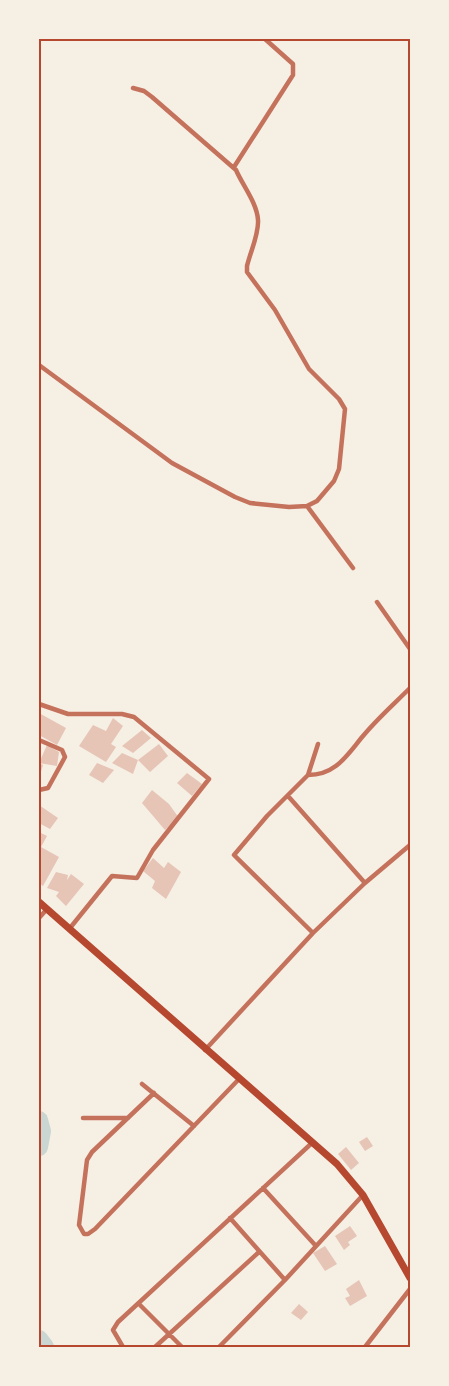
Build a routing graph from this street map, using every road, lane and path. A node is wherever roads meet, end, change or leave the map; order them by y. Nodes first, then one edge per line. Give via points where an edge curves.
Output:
1 (265, 39) edge
2 (133, 88) dead end
3 (234, 167) junction
4 (39, 365) edge
5 (307, 506) junction
6 (353, 568) dead end
7 (376, 602) dead end
8 (410, 649) edge
9 (410, 688) edge
10 (39, 704) edge
11 (39, 740) edge
12 (318, 744) dead end
13 (308, 775) junction
14 (39, 790) edge
15 (288, 796) junction
16 (410, 845) edge
17 (365, 883) junction
18 (39, 902) edge
19 (47, 909) junction
20 (39, 918) edge
21 (70, 928) junction
22 (313, 933) junction
23 (205, 1050) junction
24 (240, 1078) junction
25 (142, 1084) dead end
26 (154, 1093) junction
27 (83, 1118) dead end
28 (128, 1118) junction
29 (194, 1126) junction
30 (313, 1142) junction
31 (262, 1188) junction
32 (363, 1195) junction
33 (230, 1218) junction
34 (316, 1246) junction
35 (259, 1252) junction
36 (410, 1278) edge
37 (285, 1280) junction
38 (410, 1290) edge
39 (140, 1304) junction
40 (170, 1334) junction
41 (123, 1347) edge
42 (155, 1347) edge
43 (182, 1347) edge
44 (218, 1347) edge
45 (365, 1347) edge

1 - 3 street via 293,64 293,75
2 - 3 street via 152,97
3 - 5 street via 253,202 259,222 247,272 271,303 309,369 339,398 344,409 339,469 326,492
4 - 5 street via 172,463 235,497 273,506
5 - 6 street
7 - 8 street
9 - 13 street via 337,766 323,774
10 - 21 street via 68,714 134,717 209,779 153,850 137,878 112,876
11 - 14 street via 62,750 65,758 48,788
12 - 13 street
13 - 15 street
15 - 17 street
15 - 22 street via 234,856
16 - 17 street
17 - 22 street
18 - 19 main road
19 - 20 street
19 - 21 main road
21 - 23 main road
22 - 23 street
23 - 24 main road
24 - 29 street
24 - 30 main road
25 - 26 street
26 - 28 street
26 - 29 street
27 - 28 street
28 - 29 street via 87,1160 79,1225 84,1234 95,1229
30 - 31 street
30 - 32 main road
31 - 33 street
31 - 34 street
32 - 34 street
32 - 36 main road
33 - 35 street
33 - 39 street
34 - 37 street
35 - 37 street
35 - 40 street
37 - 44 street
38 - 45 street
39 - 40 street
39 - 41 street via 113,1330
40 - 42 street
40 - 43 street

